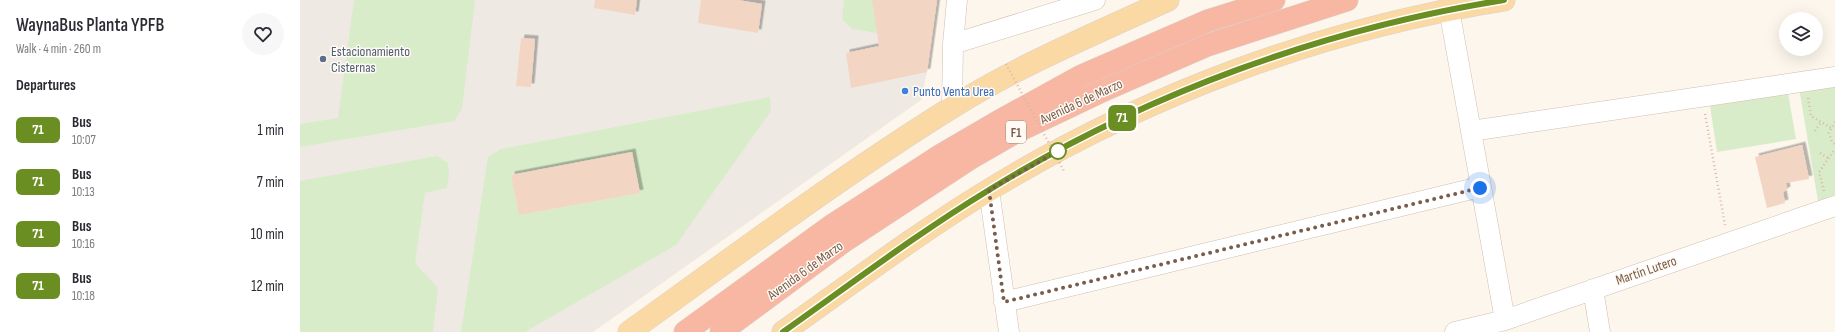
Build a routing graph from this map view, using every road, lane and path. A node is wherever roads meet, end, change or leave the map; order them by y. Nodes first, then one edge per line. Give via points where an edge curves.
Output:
1 (957, 0) edge
2 (1095, 0) edge
3 (1168, 0) edge
4 (1274, 0) edge
5 (1347, 0) edge
6 (1504, 0) edge
7 (1449, 9) junction
8 (953, 44) junction
9 (1006, 64) dead end
10 (1835, 77) edge
11 (1807, 94) dead end
12 (1702, 98) junction
13 (952, 107) junction
14 (1821, 122) junction
15 (1835, 122) edge
16 (1831, 128) junction
17 (1471, 131) junction
18 (1815, 131) dead end
19 (1835, 144) edge
20 (1835, 149) edge
21 (1820, 153) dead end
22 (1832, 154) junction
23 (1835, 156) edge
24 (1828, 158) junction
25 (1064, 171) dead end
26 (1480, 188) junction
27 (989, 190) junction
28 (1830, 202) edge
29 (1728, 241) junction
30 (1593, 289) junction
31 (1004, 302) junction
32 (1505, 320) junction
33 (629, 332) edge
34 (685, 332) edge
35 (720, 332) edge
36 (783, 332) edge
37 (1009, 332) edge
38 (1456, 332) edge
39 (1600, 332) edge

1 - 8 street
2 - 8 street
3 - 13 main road via 1049,56
4 - 34 highway, Avenida 6 de Marzo / F1 via 1207,22 1081,76 1001,120 941,155 831,226
5 - 35 highway, Avenida 6 de Marzo / F1 via 1208,45 1016,132 971,158 843,242
6 - 7 main road
7 - 17 street
7 - 27 main road via 1355,31 1230,72 1143,107
8 - 13 street
9 - 25 path, bridge
10 - 12 street
11 - 14 path via 1811,116
12 - 17 street
12 - 29 path
13 - 33 main road via 834,186
14 - 16 path
14 - 18 path
15 - 16 path
16 - 19 path via 1829,133
17 - 26 street
20 - 22 path
21 - 24 path
22 - 23 path
22 - 24 path
24 - 28 path via 1819,172
26 - 31 street
26 - 32 street
27 - 31 street
27 - 36 main road
28 - 29 street, Martín Lutero
29 - 30 street, Martín Lutero
30 - 32 street, Martín Lutero
30 - 39 street
31 - 37 street
32 - 38 street, Martín Lutero

